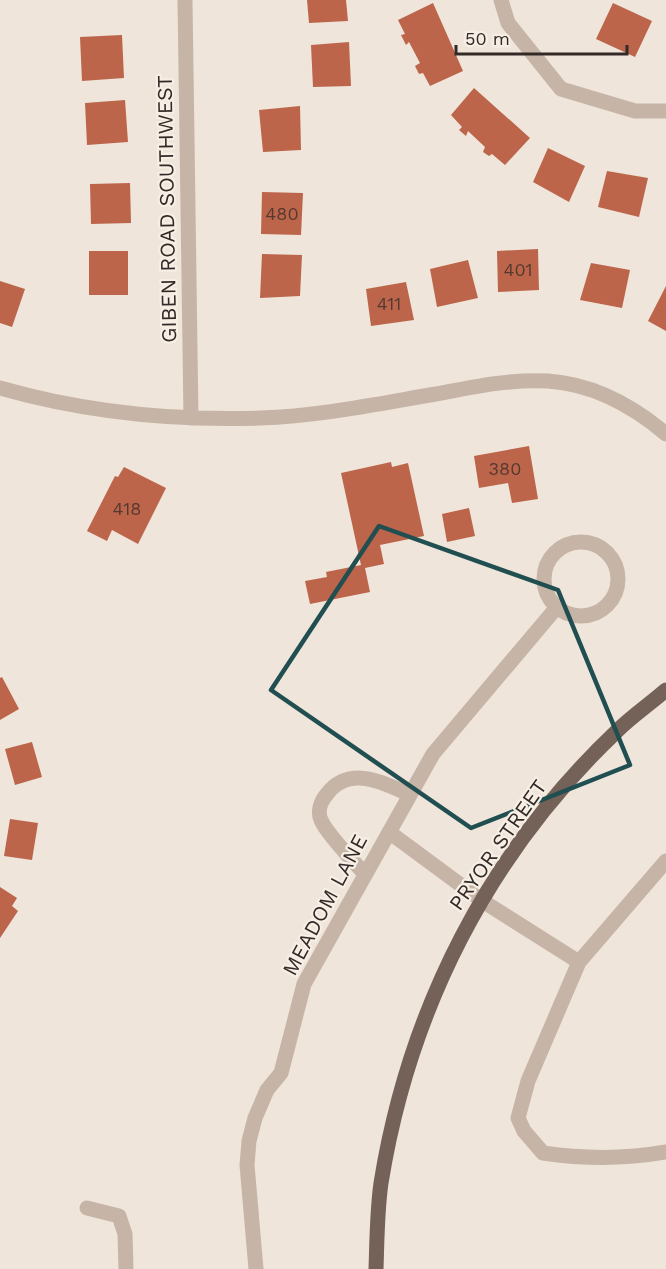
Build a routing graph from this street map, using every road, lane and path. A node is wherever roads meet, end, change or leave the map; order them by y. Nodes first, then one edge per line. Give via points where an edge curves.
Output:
1 (185, 0) edge
2 (501, 0) edge
3 (666, 111) edge
4 (0, 388) edge
5 (191, 418) junction
6 (666, 434) edge
7 (557, 607) junction
8 (666, 690) edge
9 (410, 795) junction
10 (388, 832) junction
11 (666, 861) edge
12 (365, 874) junction
13 (481, 900) junction
14 (579, 962) junction
15 (666, 1152) edge
16 (87, 1208) dead end
17 (126, 1269) edge
18 (256, 1269) edge
19 (376, 1269) edge

1 - 5 street, GIBEN ROAD SOUTHWEST
2 - 3 street via 508,23 561,89 635,111
4 - 5 street via 112,411
5 - 6 street via 333,412 509,381 550,381 590,389 642,414
7 - 7 street via 550,602 543,585 547,561 565,544 599,545 615,562 619,576 613,598 589,616 568,615
7 - 9 street, MEADOM LANE via 433,754
8 - 13 main road, PRYOR STREET via 617,730 546,806
9 - 10 street, MEADOM LANE
9 - 12 street via 376,778 351,778 334,785 320,803 321,820
10 - 12 street, MEADOM LANE
10 - 13 street
11 - 14 street
12 - 18 street, MEADOM LANE via 304,984 281,1073 267,1090 255,1118 247,1166
13 - 14 street
13 - 19 main road, PRYOR STREET via 437,984 402,1082 381,1184
14 - 15 street via 528,1081 518,1118 543,1152 599,1158
16 - 17 street via 119,1216 125,1234

